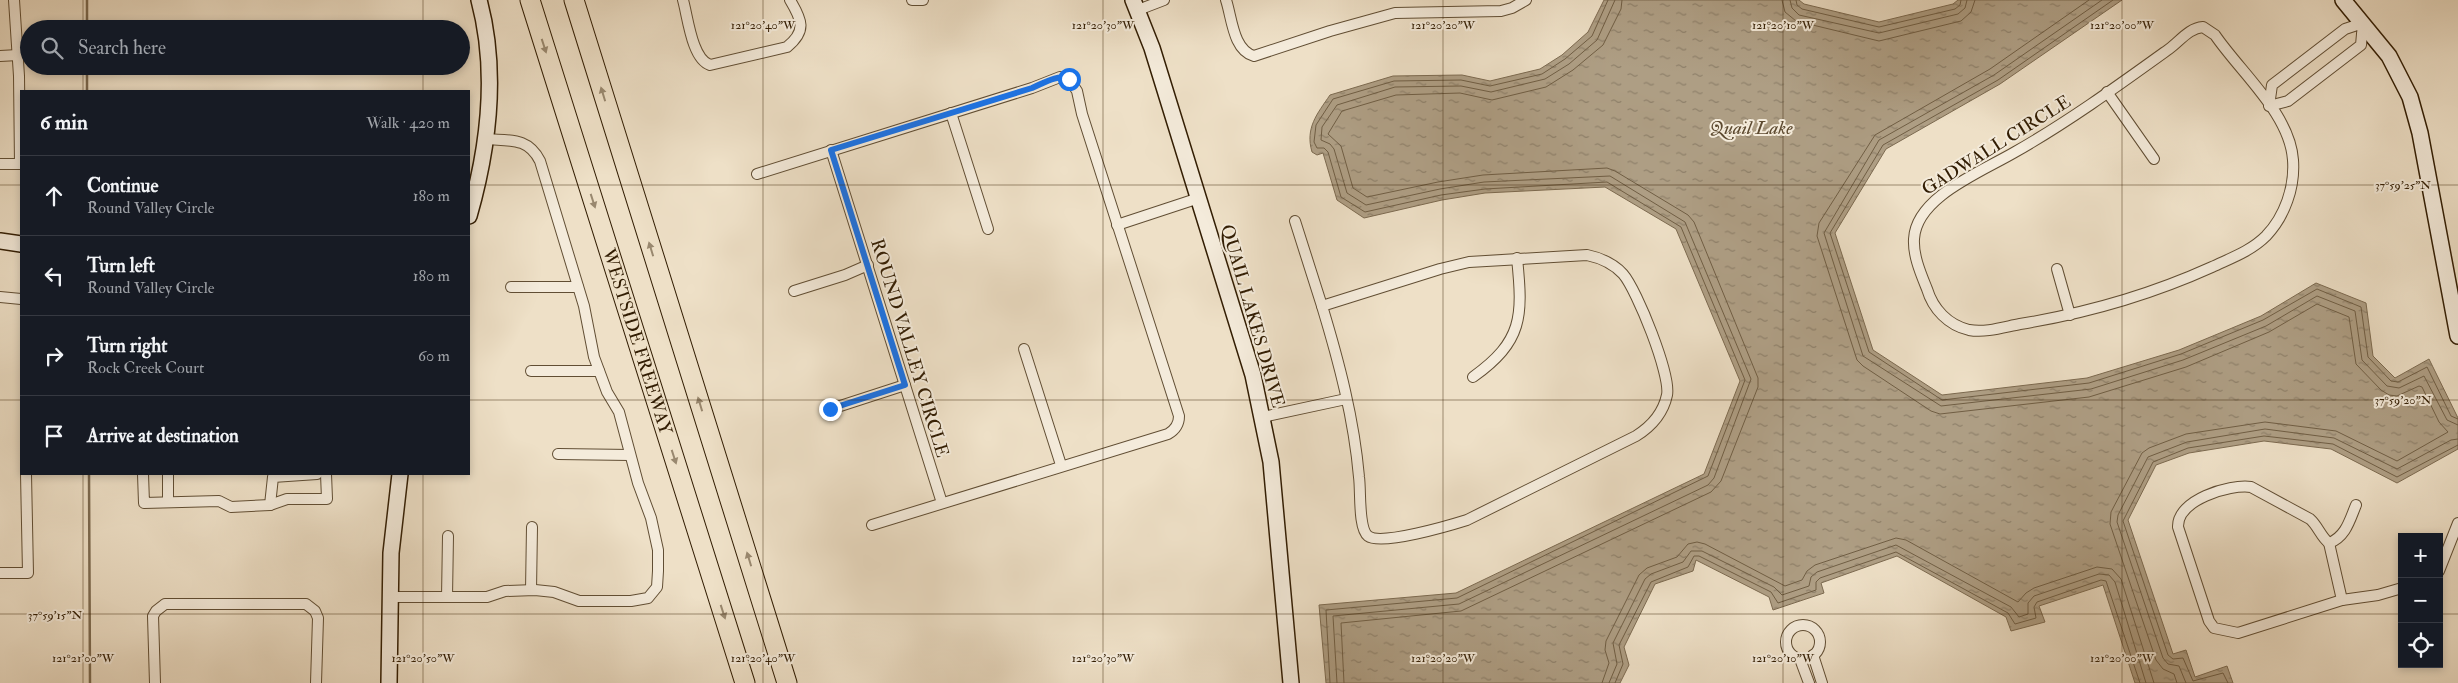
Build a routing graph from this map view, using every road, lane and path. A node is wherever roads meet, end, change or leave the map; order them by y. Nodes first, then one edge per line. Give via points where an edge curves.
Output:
1 (14, 0) edge
2 (479, 0) edge
3 (530, 0) edge
4 (574, 0) edge
5 (683, 0) edge
6 (790, 0) edge
7 (912, 0) edge
8 (923, 0) edge
9 (1164, 0) edge
10 (1226, 0) edge
11 (1526, 0) edge
12 (2343, 0) edge
13 (1136, 5) edge
14 (2363, 24) junction
15 (18, 55) junction
16 (0, 56) edge
17 (2107, 92) junction
18 (2269, 106) junction
19 (951, 113) junction
20 (486, 139) junction
21 (831, 150) junction
22 (2154, 159) dead end
23 (0, 164) edge
24 (757, 174) dead end
25 (1199, 198) junction
26 (470, 212) edge
27 (1295, 221) dead end
28 (1117, 225) junction
29 (988, 229) dead end
30 (0, 241) edge
31 (20, 244) edge
32 (1517, 258) junction
33 (868, 265) junction
34 (2057, 269) dead end
35 (511, 286) dead end
36 (578, 287) junction
37 (794, 291) dead end
38 (0, 297) edge
39 (20, 299) edge
40 (1322, 306) junction
41 (2070, 314) junction
42 (2458, 336) edge
43 (1024, 349) dead end
44 (531, 371) dead end
45 (599, 371) junction
46 (1473, 376) dead end
47 (905, 385) junction
48 (1346, 399) junction
49 (830, 409) dead end
50 (1263, 417) junction
51 (558, 454) dead end
52 (630, 455) junction
53 (1061, 465) junction
54 (26, 475) edge
55 (144, 475) edge
56 (168, 475) edge
57 (302, 475) edge
58 (326, 475) edge
59 (400, 475) edge
60 (168, 502) junction
61 (942, 503) junction
62 (2356, 505) dead end
63 (270, 506) junction
64 (2458, 523) edge
65 (872, 525) dead end
66 (532, 527) dead end
67 (448, 536) dead end
68 (2329, 543) junction
69 (2443, 561) edge
70 (0, 573) edge
71 (2398, 589) edge
72 (531, 590) junction
73 (389, 597) junction
74 (447, 597) junction
75 (2342, 600) junction
76 (763, 606) junction
77 (1813, 655) junction
78 (1800, 659) junction
79 (744, 682) edge
80 (155, 683) edge
81 (316, 683) edge
82 (389, 683) edge
83 (787, 683) edge
84 (798, 683) edge
85 (1291, 683) edge
86 (1809, 683) edge
87 (1822, 683) edge

1 - 15 street
2 - 20 street via 490,77
3 -> 79 highway, WESTSIDE FREEWAY
76 -> 4 highway
5 - 6 street via 698,55 710,66 787,47 797,39 801,29 800,16
7 - 8 street
9 - 13 street
10 - 11 street via 1239,45 1247,54 1254,56 1381,16 1413,11 1501,11
12 - 14 street
13 - 25 street, QUAIL LAKES DRIVE
14 - 18 street via 2345,29 2272,85
14 - 18 street via 2361,45 2288,101
14 - 42 street via 2393,63 2416,114
15 - 16 street
15 - 23 street via 20,164
17 - 18 street, GADWALL CIRCLE via 2192,30 2203,28 2215,35
17 - 22 street
17 - 41 street, GADWALL CIRCLE via 2036,140 1932,202 1920,216 1915,231 1915,254 1928,293 1937,310 1949,322 1978,331
18 - 41 street, GADWALL CIRCLE via 2285,128 2293,170 2285,206 2266,235 2243,252 2175,284 2132,299
19 - 21 street
19 - 28 street via 1060,77 1069,79 1077,90
19 - 29 street
20 - 26 street
20 - 36 street via 524,143 534,149
21 - 24 street
21 - 33 street, ROUND VALLEY CIRCLE
25 - 28 street
25 - 50 street, QUAIL LAKES DRIVE via 1254,375
27 - 40 street
28 - 53 street via 1179,416 1178,424 1168,434
30 - 31 street
32 - 40 street via 1469,262 1440,269
32 - 46 street via 1520,303 1514,332 1499,357
32 - 48 street via 1587,255 1606,261 1624,275 1668,378 1662,409 1652,424 1636,436 1467,520 1439,530 1376,540 1362,527 1358,461
33 - 37 street
33 - 47 street, ROUND VALLEY CIRCLE
34 - 41 street
35 - 36 street
36 - 45 street
38 - 39 street
40 - 48 street
43 - 53 street
44 - 45 street
45 - 52 street via 619,412
47 - 49 street
47 - 61 street, ROUND VALLEY CIRCLE
48 - 50 street
50 - 85 street, QUAIL LAKES DRIVE via 1271,462
51 - 52 street
52 - 72 street via 658,550 657,587 652,595 631,601 579,600 554,592
53 - 61 street
54 - 70 street via 28,573
55 - 60 street via 144,503
56 - 60 street
57 - 63 street via 273,477
58 - 63 street via 327,499 287,499
59 - 73 street
60 - 63 street via 219,501 231,507
61 - 65 street
62 - 68 street via 2343,534
64 - 69 street
66 - 72 street
67 - 74 street
68 - 75 street
68 - 75 street via 2310,519 2251,487 2220,491 2187,506 2178,522 2194,579 2214,628 2238,633
71 - 75 street
72 - 74 street via 505,591 487,597
73 - 74 street
73 - 82 street
76 - 83 highway
76 - 84 highway
77 - 78 street
77 - 78 street via 1819,647 1819,636 1812,627 1801,625 1791,630 1786,640 1788,650
77 - 87 street
78 - 86 street
80 - 81 street via 153,616 160,606 171,603 310,606 318,618

